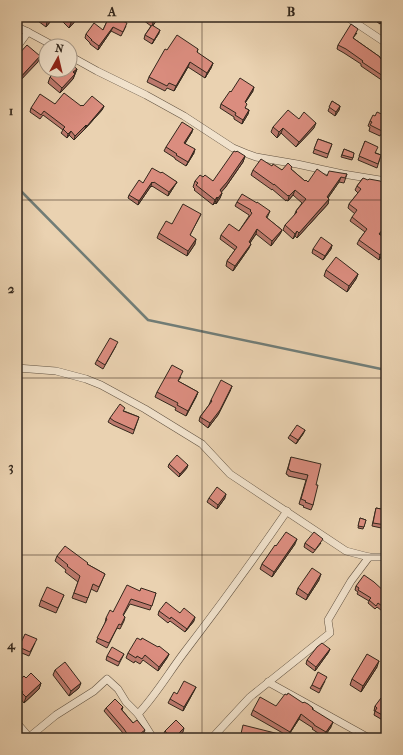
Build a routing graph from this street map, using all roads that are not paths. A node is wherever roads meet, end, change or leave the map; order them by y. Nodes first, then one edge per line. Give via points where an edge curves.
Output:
1 (353, 18) edge
2 (17, 27) edge
3 (28, 32) junction
4 (39, 38) edge
5 (386, 43) edge
6 (17, 47) edge
7 (78, 60) edge
8 (386, 181) edge
9 (17, 368) edge
10 (287, 511) junction
11 (369, 557) junction
12 (386, 557) edge
13 (268, 682) junction
14 (138, 714) junction
15 (17, 723) edge
16 (28, 738) edge
17 (153, 738) edge
18 (212, 738) edge
19 (369, 738) edge

1 - 5 street
2 - 3 street
3 - 4 street
3 - 6 street
7 - 8 street via 152,98 245,154
9 - 10 street via 56,371 86,378 101,385 202,444 230,474
10 - 11 street via 346,551
10 - 14 street via 228,595
11 - 12 street
11 - 13 street via 328,620 330,633
13 - 18 street via 250,697
13 - 19 street
14 - 16 street via 107,679
14 - 17 street
15 - 16 street

